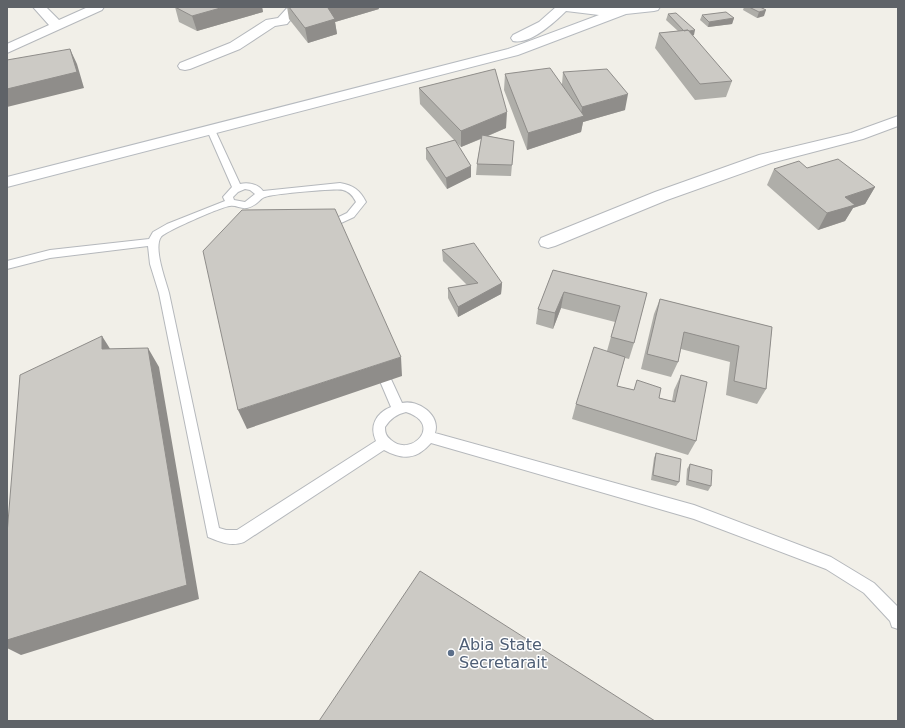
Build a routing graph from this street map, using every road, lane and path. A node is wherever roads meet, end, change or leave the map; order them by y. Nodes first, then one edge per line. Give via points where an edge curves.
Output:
1 (39, 7) edge
2 (98, 7) edge
3 (295, 7) edge
4 (564, 7) edge
5 (654, 7) edge
6 (623, 11) junction
7 (57, 25) junction
8 (544, 25) junction
9 (537, 42) junction
10 (7, 49) edge
11 (185, 66) dead end
12 (898, 121) edge
13 (211, 130) junction
14 (76, 150) dead end
15 (7, 182) edge
16 (237, 188) junction
17 (260, 194) junction
18 (230, 202) junction
19 (321, 236) edge
20 (152, 242) junction
21 (548, 242) dead end
22 (7, 265) edge
23 (376, 359) edge
24 (398, 408) junction
25 (428, 436) junction
26 (384, 443) junction
27 (898, 621) edge

1 - 7 street
2 - 7 street
3 - 11 street via 282,21 271,23 235,46
4 - 6 street via 587,11
4 - 8 street
5 - 6 street
6 - 9 street
7 - 10 street
8 - 9 street
8 - 14 street via 519,38 490,48
9 - 13 street via 513,52
12 - 21 street via 857,136 765,159 661,196
13 - 15 street
13 - 16 lane
16 - 17 lane via 252,187
16 - 18 lane via 228,197
17 - 18 lane via 251,204 243,206
17 - 19 lane via 335,186 354,190 361,202 357,210 347,218 326,227
18 - 20 lane via 170,226 157,234
20 - 22 lane via 50,254
20 - 26 lane via 213,532 226,537 239,537
23 - 24 lane
24 - 25 lane via 406,407 421,411 430,422
24 - 26 lane via 391,411 381,422 379,429
25 - 26 lane via 424,443 408,451 390,448
25 - 27 lane via 694,512 831,564 869,588

